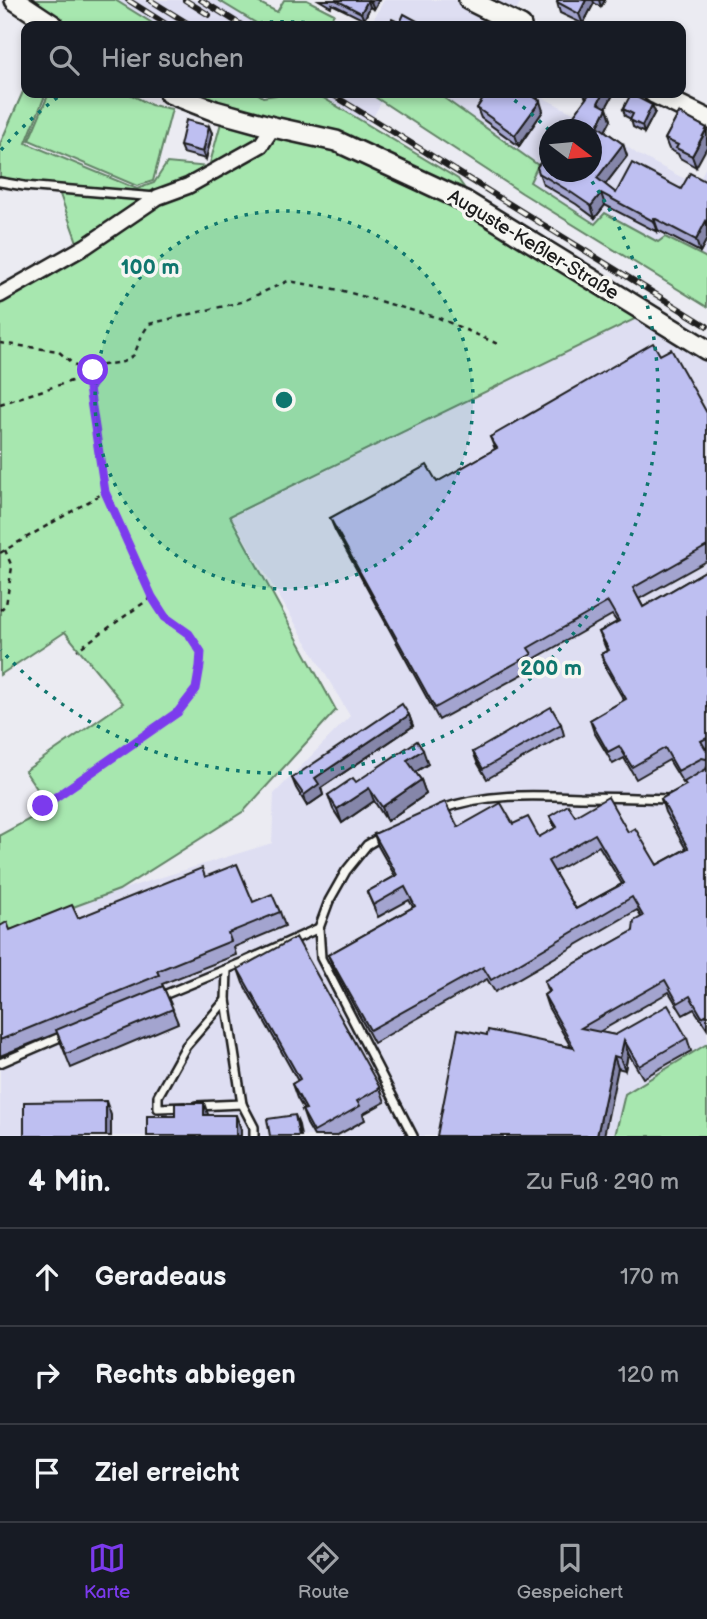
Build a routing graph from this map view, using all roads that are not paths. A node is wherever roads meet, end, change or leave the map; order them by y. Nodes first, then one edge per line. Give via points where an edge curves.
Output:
1 (15, 0) edge
2 (469, 0) edge
3 (46, 21) edge
4 (511, 21) edge
5 (182, 98) edge
6 (664, 98) edge
7 (707, 119) edge
8 (274, 127) junction
9 (0, 181) edge
10 (158, 197) junction
11 (0, 295) edge
12 (707, 350) edge
13 (678, 793) edge
14 (430, 813) edge
15 (396, 828) edge
16 (319, 928) junction
17 (227, 969) junction
18 (153, 999) edge
19 (226, 1000) junction
20 (79, 1029) edge
21 (0, 1063) edge
22 (242, 1104) junction
23 (254, 1136) edge
24 (413, 1136) edge

1 - 3 street
2 - 4 street
5 - 8 street, Auguste-Keßler-Straße
6 - 7 street
8 - 10 street via 261,145 188,186
8 - 12 street, Auguste-Keßler-Straße via 336,141 465,201
9 - 10 lane
10 - 11 street via 86,246
13 - 14 lane via 668,799 502,796
15 - 16 lane via 367,845 346,871
16 - 17 lane
16 - 24 lane via 321,958
17 - 18 lane
17 - 19 lane
19 - 22 lane
19 - 22 lane via 186,1046 158,1096 158,1108
20 - 21 lane
22 - 23 lane

